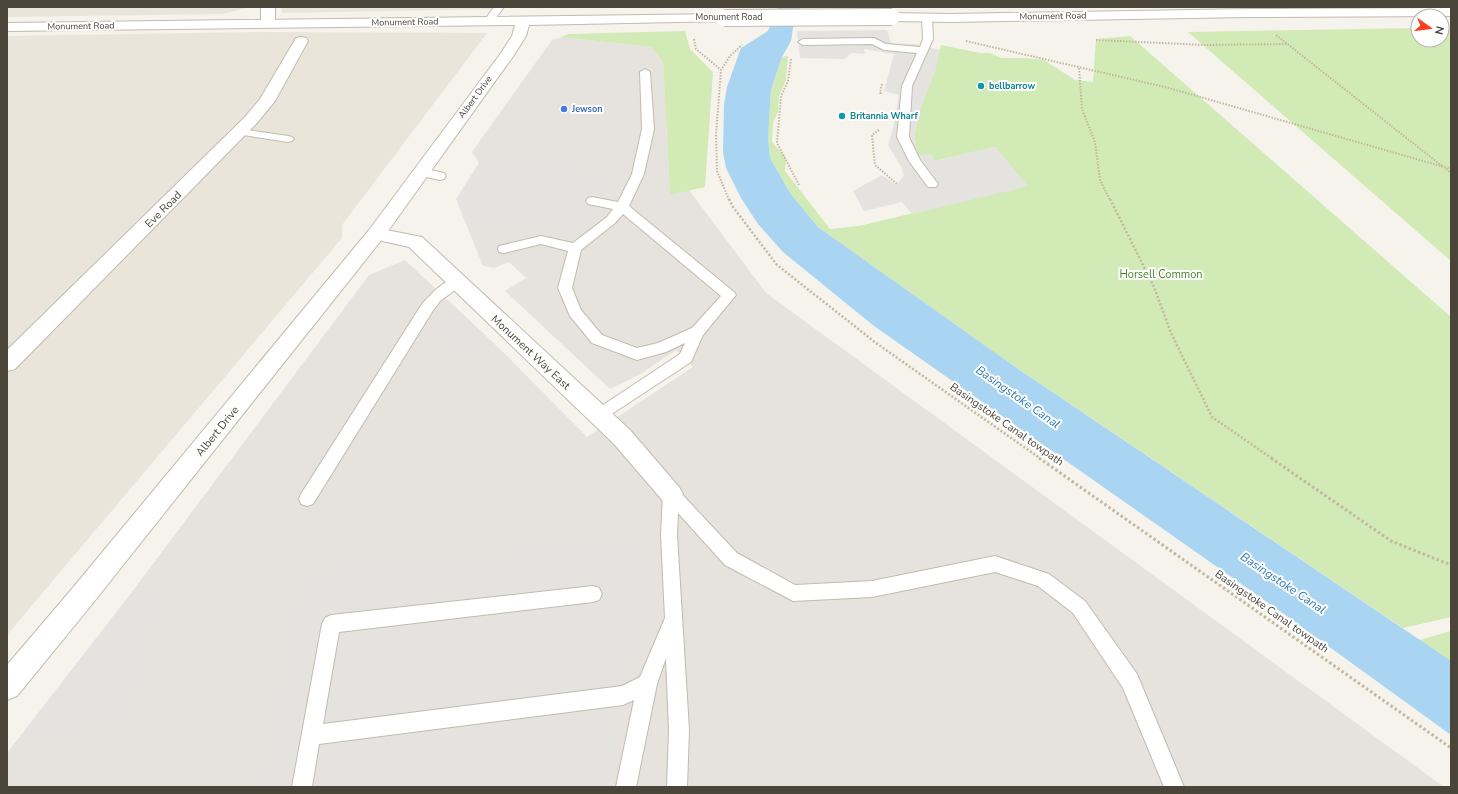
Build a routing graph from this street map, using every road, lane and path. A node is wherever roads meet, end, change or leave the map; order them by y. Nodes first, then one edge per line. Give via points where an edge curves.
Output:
1 (268, 7) edge
2 (499, 7) edge
3 (1451, 12) edge
4 (927, 18) junction
5 (523, 20) junction
6 (489, 21) junction
7 (268, 23) junction
8 (7, 27) edge
9 (1272, 32) dead end
10 (928, 34) junction
11 (694, 36) dead end
12 (1089, 39) dead end
13 (805, 41) joint
14 (301, 42) dead end
15 (744, 43) dead end
16 (1287, 44) junction
17 (924, 50) junction
18 (1079, 68) junction
19 (721, 70) junction
20 (645, 72) dead end
21 (241, 132) junction
22 (288, 139) dead end
23 (1444, 167) junction
24 (1451, 168) edge
25 (421, 172) junction
26 (1451, 173) edge
27 (440, 176) dead end
28 (932, 184) dead end
29 (799, 185) dead end
30 (592, 201) dead end
31 (622, 208) junction
32 (376, 234) junction
33 (576, 248) junction
34 (504, 250) dead end
35 (457, 282) junction
36 (696, 332) junction
37 (7, 363) edge
38 (599, 416) junction
39 (671, 494) junction
40 (307, 499) dead end
41 (1451, 565) edge
42 (593, 594) dead end
43 (674, 618) junction
44 (647, 684) junction
45 (7, 686) edge
46 (311, 735) junction
47 (1451, 748) edge
48 (302, 787) edge
49 (626, 787) edge
50 (677, 787) edge
51 (1174, 787) edge

1 - 7 street
2 - 6 lane
3 - 4 street, Monument Road
4 - 5 street, Monument Road, bridge
4 - 10 lane
5 - 6 street, Monument Road
5 - 25 street, Albert Drive via 519,36 507,55
6 - 7 street, Monument Road
7 - 8 street, Monument Road
9 - 16 path
10 - 17 lane
10 - 18 path
11 - 19 path via 696,49
12 - 16 path via 1205,45
13 - 17 lane via 874,41 884,47
13 - 29 path via 806,52 792,56 788,81 781,96 777,143
14 - 21 street, Eve Road via 267,100
15 - 19 path, Basingstoke Canal towpath via 733,51
16 - 23 path
17 - 28 lane via 907,86 903,138 915,161
18 - 23 path via 1169,88
18 - 41 path via 1082,109 1095,142 1100,180 1154,287 1171,333 1212,417 1391,541
19 - 47 path, Basingstoke Canal towpath via 716,134 717,171 722,188 733,207 777,265 876,343
20 - 31 lane via 648,129 638,174
21 - 22 lane
21 - 37 street, Eve Road
23 - 24 path
23 - 26 path
25 - 27 lane
25 - 32 street, Albert Drive
30 - 31 lane
31 - 33 lane
31 - 36 lane via 729,296
32 - 35 street, Monument Way East via 415,242
32 - 45 street, Albert Drive
33 - 34 lane via 542,240
33 - 36 lane via 565,288 575,312 597,338 637,354 661,348
35 - 38 street, Monument Way East
35 - 40 lane via 435,298 427,308
36 - 38 lane via 686,358
38 - 39 street, Monument Way East via 622,437
39 - 43 lane via 669,535
39 - 51 lane via 731,559 793,593 872,590 995,564 1043,580 1079,607 1130,681
42 - 46 lane via 331,624
43 - 44 lane
43 - 50 lane via 679,730
44 - 46 lane via 623,695
44 - 49 lane
46 - 48 lane

